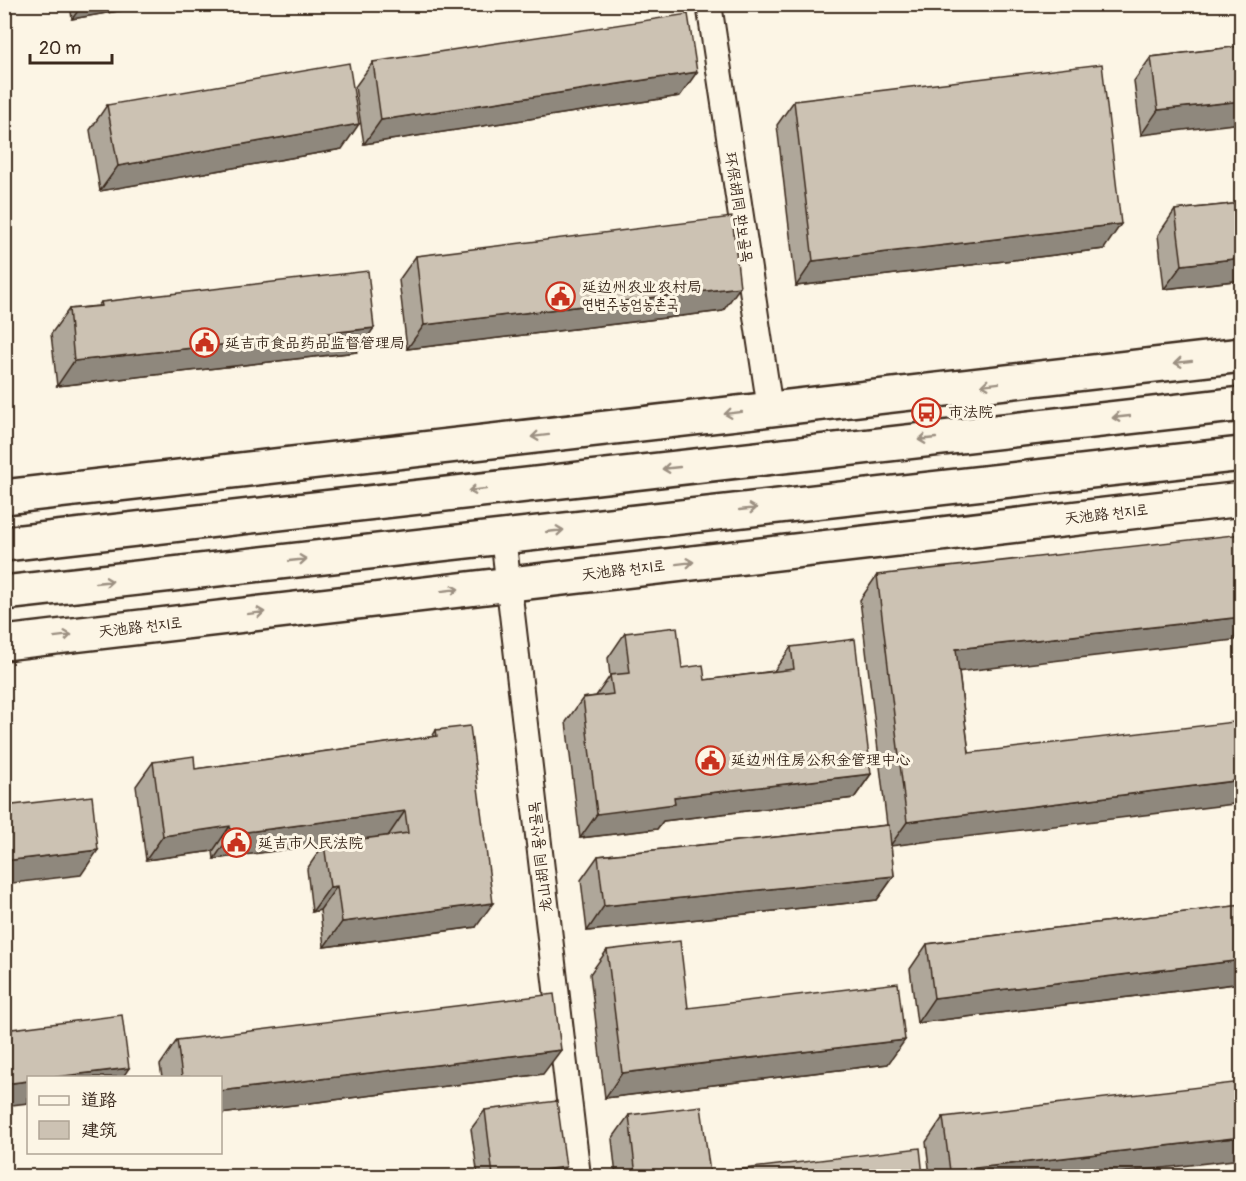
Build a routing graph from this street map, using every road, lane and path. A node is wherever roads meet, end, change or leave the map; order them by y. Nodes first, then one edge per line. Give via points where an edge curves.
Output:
1 (709, 4) edge
2 (1242, 355) edge
3 (1242, 404) edge
4 (770, 409) junction
5 (1242, 454) edge
6 (4, 497) edge
7 (1242, 499) edge
8 (503, 537) junction
9 (4, 544) edge
10 (509, 584) junction
11 (4, 593) edge
12 (4, 643) edge
13 (578, 1176) edge

1 - 4 street, 环保胡同 환보골목
2 -> 4 street
3 -> 9 street
4 -> 6 street
8 -> 5 street
10 -> 7 street, 天池路 천지로
8 - 10 street, 龙山胡同 룡산골목
11 -> 8 street
12 -> 10 street, 天池路 천지로
10 - 13 street, 龙山胡同 룡산골목

